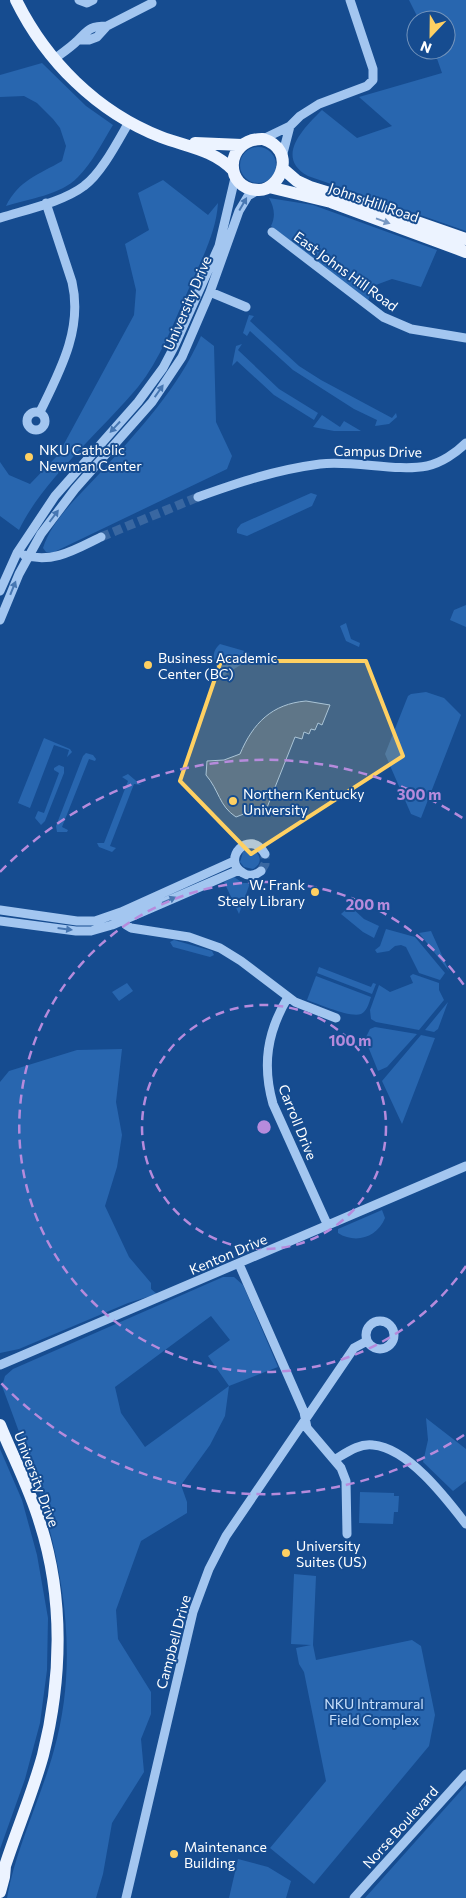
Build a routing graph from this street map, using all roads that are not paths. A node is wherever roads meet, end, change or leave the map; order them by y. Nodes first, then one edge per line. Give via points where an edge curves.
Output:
1 (16, 0) edge
2 (79, 0) edge
3 (93, 0) edge
4 (350, 0) edge
5 (152, 3) dead end
6 (54, 59) junction
7 (129, 122) junction
8 (290, 126) junction
9 (263, 139) junction
10 (179, 143) junction
11 (242, 145) junction
12 (283, 153) junction
13 (282, 168) junction
14 (234, 174) junction
15 (264, 189) junction
16 (46, 203) junction
17 (0, 218) edge
18 (272, 232) dead end
19 (466, 240) edge
20 (466, 252) edge
21 (210, 292) junction
22 (246, 307) dead end
23 (466, 338) edge
24 (40, 412) dead end
25 (466, 443) edge
26 (198, 497) tunnel mouth
27 (101, 537) tunnel mouth
28 (17, 553) junction
29 (28, 556) junction
30 (0, 591) edge
31 (0, 620) edge
32 (265, 854) dead end
33 (234, 861) junction
34 (239, 870) junction
35 (261, 871) dead end
36 (0, 910) edge
37 (122, 916) junction
38 (0, 921) edge
39 (288, 997) junction
40 (336, 1018) dead end
41 (466, 1166) edge
42 (328, 1226) junction
43 (239, 1264) junction
44 (367, 1341) dead end
45 (0, 1365) edge
46 (305, 1418) junction
47 (0, 1425) edge
48 (334, 1460) junction
49 (466, 1524) edge
50 (347, 1534) dead end
51 (466, 1774) edge
52 (2, 1869) edge
53 (0, 1892) edge
54 (126, 1898) edge
55 (354, 1898) edge

1 - 6 main road
2 - 3 street via 87,3
4 - 8 street via 373,69 373,80 367,86 320,104
5 - 6 street via 106,26 95,26
6 - 7 main road via 89,95
7 - 10 main road
7 - 16 street via 85,186
8 - 9 street
8 - 12 street
9 - 11 main road
9 - 12 main road via 278,146
10 - 11 main road
10 - 14 main road via 210,152
11 - 14 main road via 235,154
12 - 13 main road
13 - 15 main road
13 - 19 main road, Johns Hill Road via 310,187
14 - 15 main road via 246,186
14 -> 28 street, University Drive via 219,246 163,368 138,402 55,496
15 -> 20 main road, Johns Hill Road via 331,202
21 -> 15 street, University Drive via 239,211 248,196
16 - 17 street
16 - 24 street via 72,282 75,314 65,359
18 - 23 street, East Johns Hill Road via 383,317 411,329
21 - 22 street
29 -> 21 street, University Drive via 63,504 152,402 170,376 191,338
25 - 26 street, Campus Drive via 452,455 426,466 339,462 313,465 270,472
27 - 29 street via 61,556 43,560
28 - 29 street
28 - 30 street, University Drive
31 -> 29 street, University Drive
32 - 33 street via 258,846 248,844 236,852
33 - 34 street
33 - 37 street
34 - 35 street via 252,875
37 -> 34 street
36 - 37 street via 77,921
38 -> 37 street via 91,931
37 - 39 street via 131,928 188,937 220,948
39 - 40 street
39 - 42 street, Carroll Drive via 270,1034 266,1062 268,1086
41 - 42 street, Kenton Drive
42 - 43 street, Kenton Drive
43 - 45 street, Kenton Drive
43 - 46 street
44 - 46 street, Campbell Drive via 354,1348
46 - 48 street via 307,1428
46 - 54 street, Campbell Drive via 226,1536 209,1569 190,1624
47 - 52 main road, University Drive via 40,1522 54,1588 58,1632 50,1725 41,1761
48 - 49 street via 357,1447 372,1444 385,1447 416,1467 436,1486
48 - 50 street via 346,1481
51 - 55 street, Norse Boulevard
52 - 53 main road, University Drive via 4,1877

